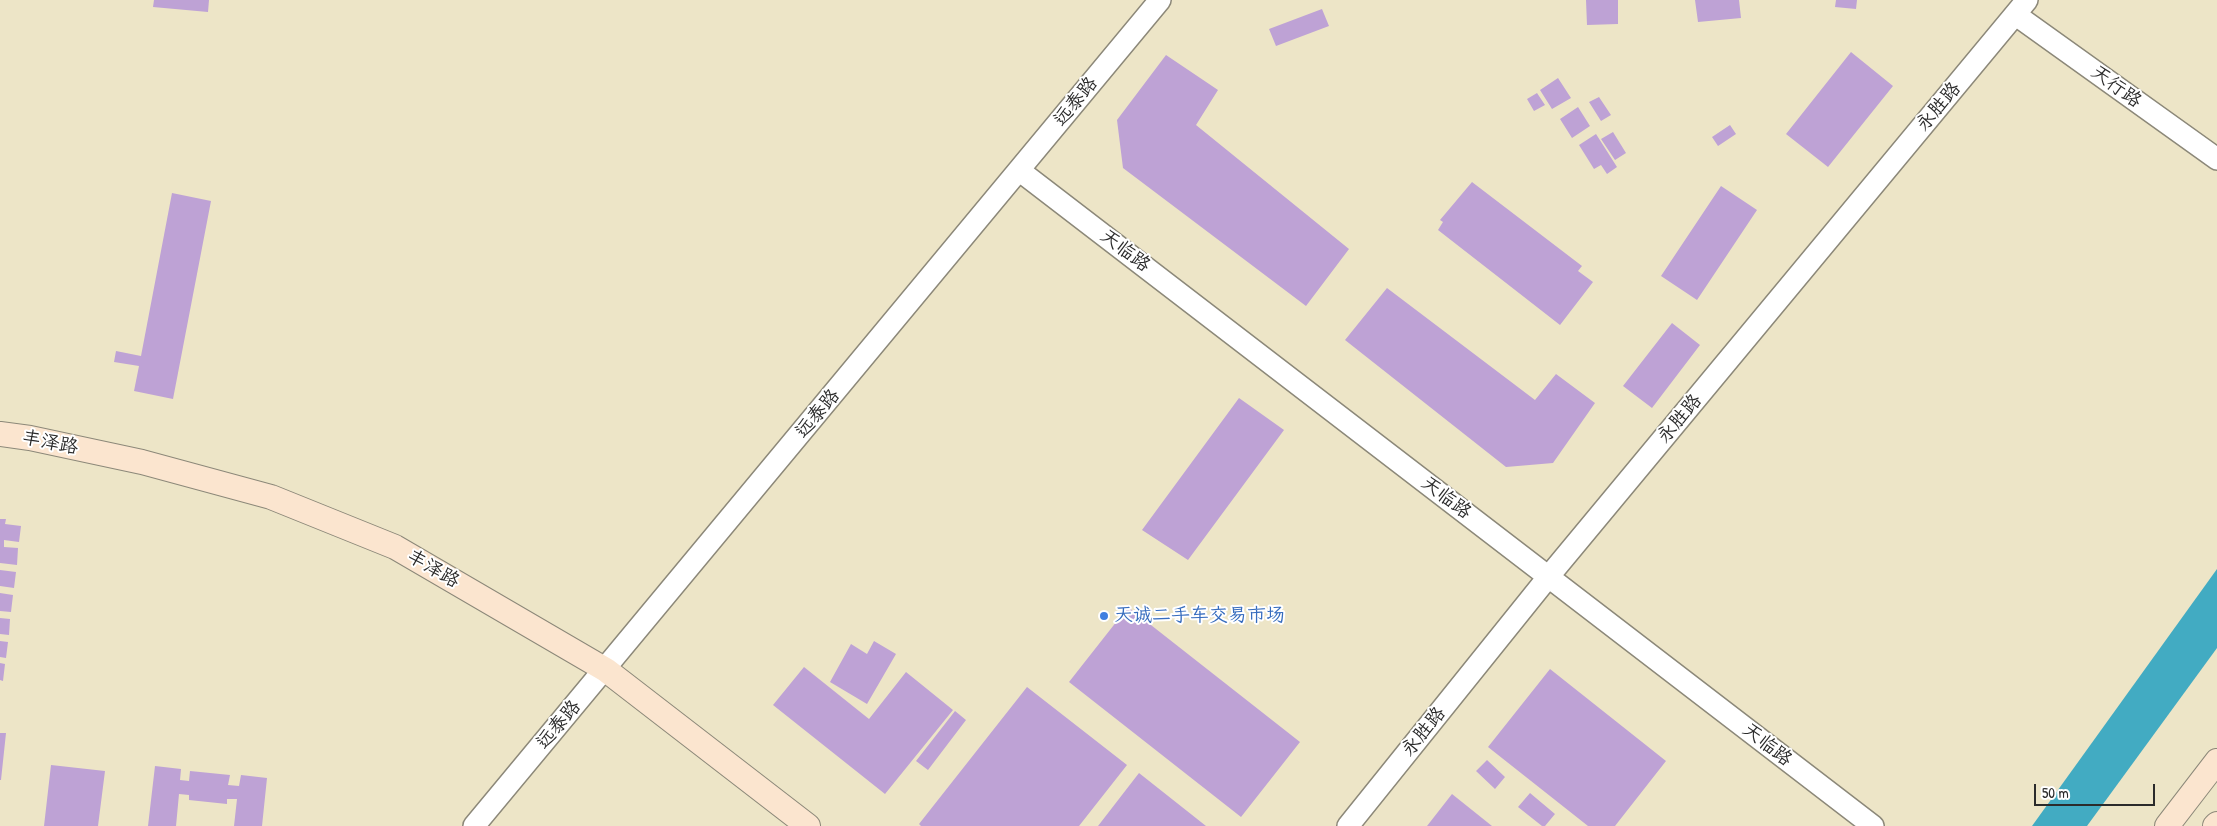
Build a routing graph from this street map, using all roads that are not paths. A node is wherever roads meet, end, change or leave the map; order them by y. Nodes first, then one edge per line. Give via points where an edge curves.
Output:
1 (1160, 0) edge
2 (2022, 7) edge
3 (2217, 159) edge
4 (1020, 170) junction
5 (0, 434) edge
6 (1549, 576) junction
7 (606, 670) junction
8 (2217, 761) edge
9 (474, 826) edge
10 (808, 826) edge
11 (1348, 826) edge
12 (1872, 826) edge
13 (2167, 826) edge

1 - 4 street, 远泰路
2 - 3 street, 天行路
2 - 6 street, 永胜路
4 - 6 street, 天临路
4 - 7 street, 远泰路
5 - 7 main road, 丰泽路 via 142,462 271,497 395,547
6 - 11 street, 永胜路
6 - 12 street, 天临路
7 - 9 street, 远泰路
7 - 10 main road, 丰泽路
8 - 13 main road

